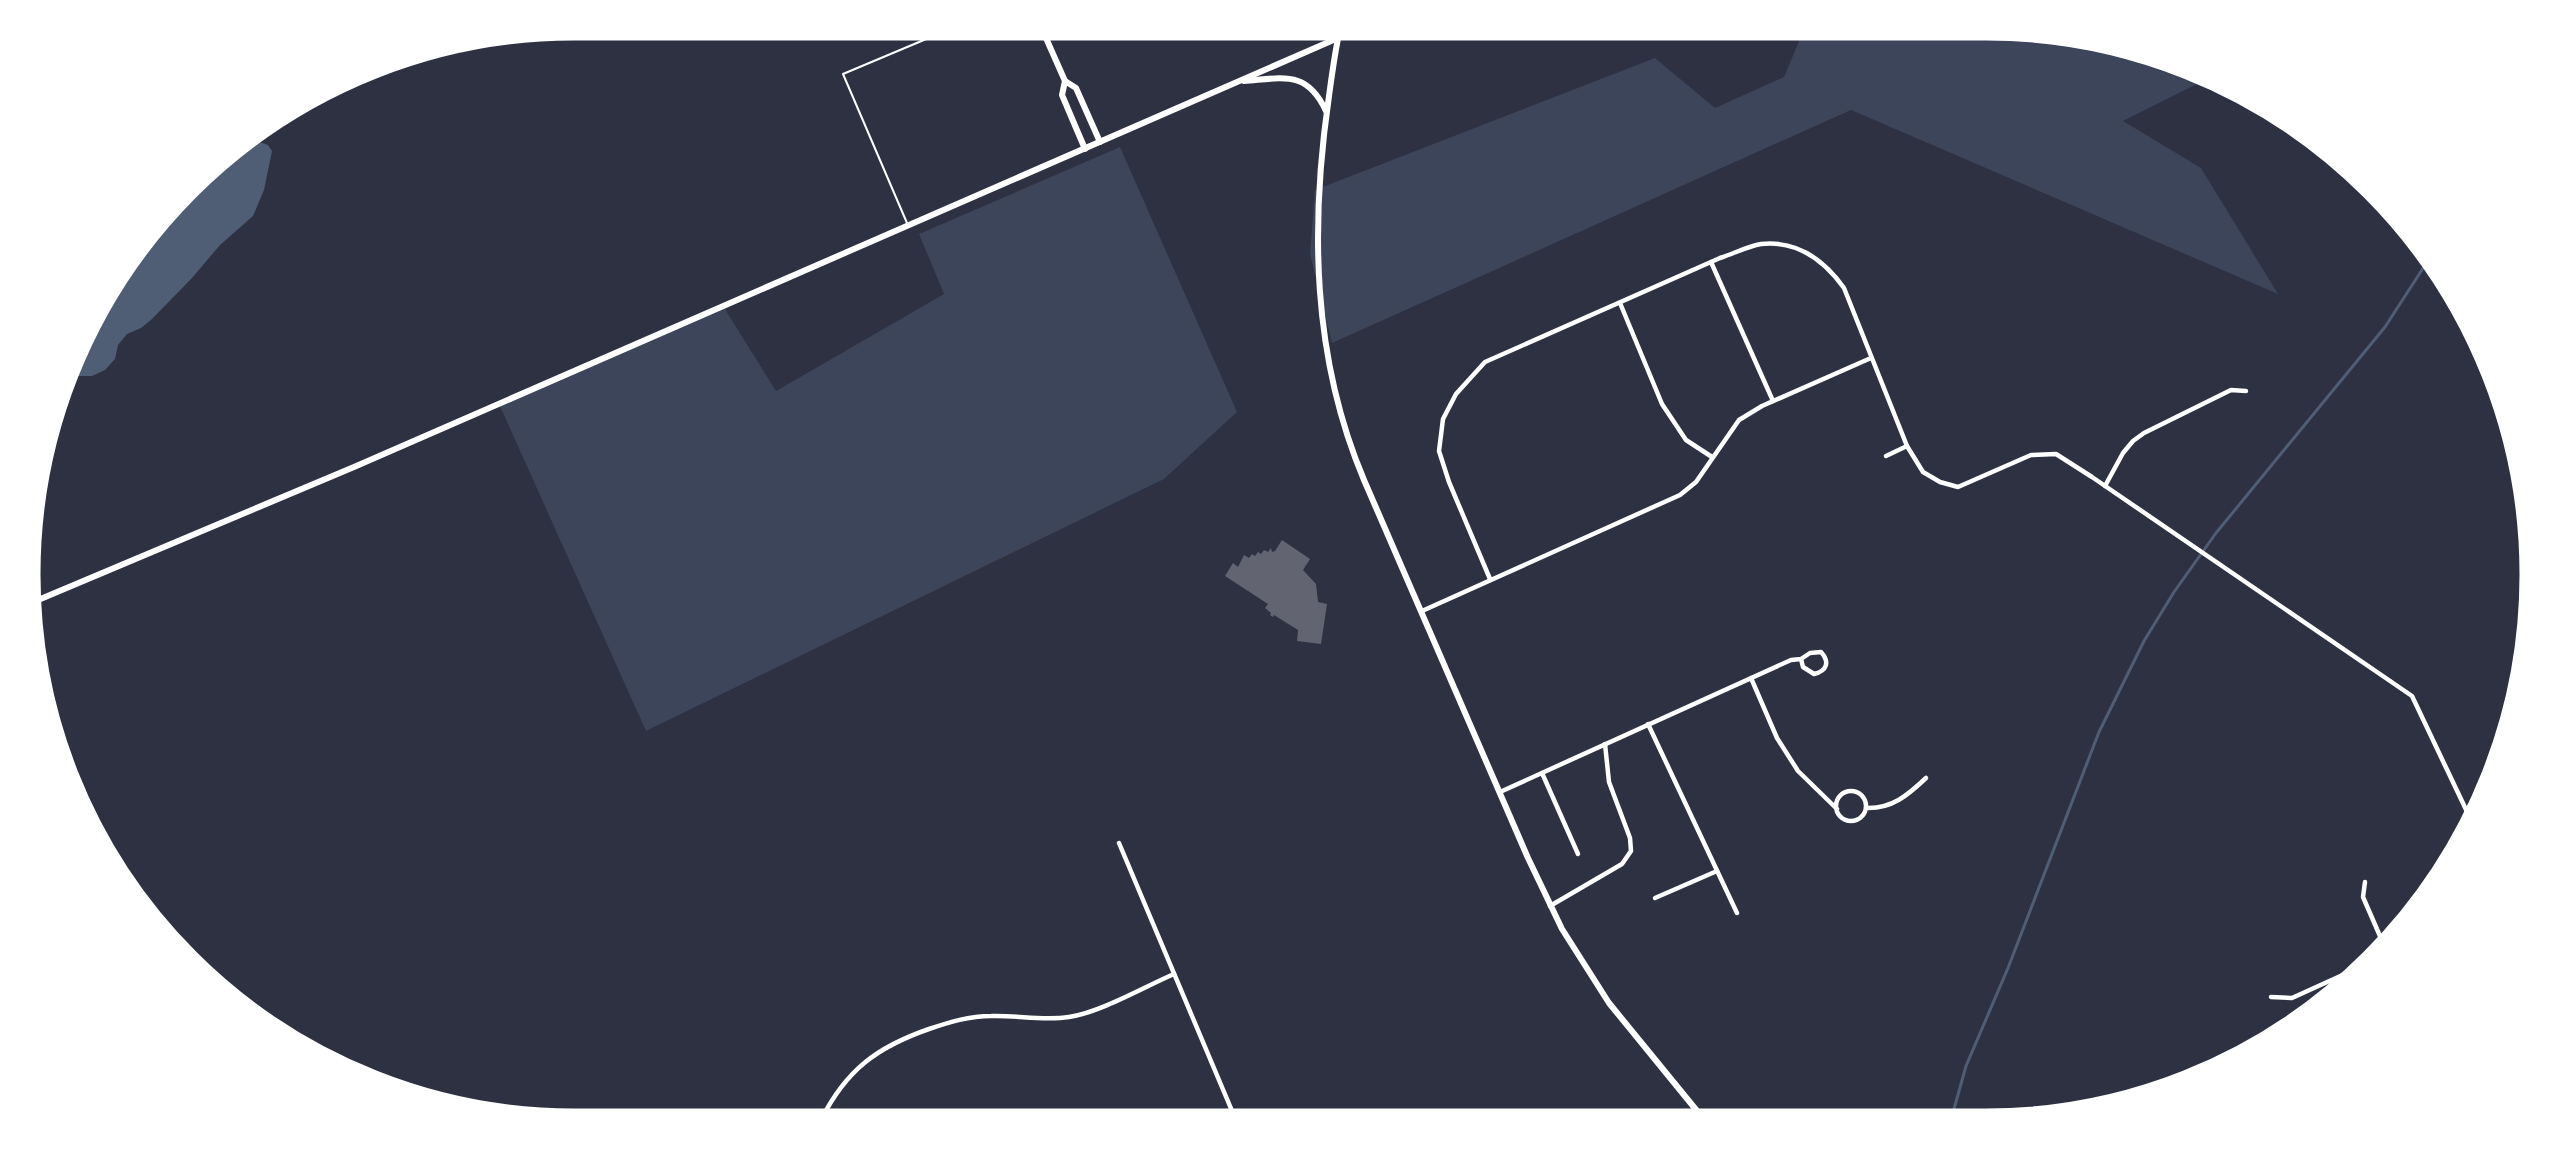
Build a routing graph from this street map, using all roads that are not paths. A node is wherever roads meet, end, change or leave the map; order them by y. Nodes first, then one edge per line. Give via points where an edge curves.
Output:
1 (925, 39) edge
2 (1047, 39) edge
3 (1336, 39) edge
4 (1338, 39) edge
5 (1065, 81) junction
6 (1238, 82) junction
7 (1327, 112) junction
8 (1100, 142) junction
9 (1085, 149) junction
10 (909, 225) junction
11 (1711, 262) junction
12 (1620, 303) junction
13 (1871, 358) junction
14 (2246, 391) dead end
15 (1773, 401) junction
16 (1907, 446) junction
17 (1886, 456) dead end
18 (1713, 457) junction
19 (2104, 486) junction
20 (1490, 579) junction
21 (40, 599) edge
22 (1422, 611) junction
23 (1802, 659) junction
24 (1751, 678) junction
25 (1648, 724) junction
26 (1605, 744) junction
27 (1542, 773) junction
28 (1926, 778) dead end
29 (1500, 792) junction
30 (1866, 808) junction
31 (1837, 809) junction
32 (2466, 810) edge
33 (1119, 843) dead end
34 (1578, 854) dead end
35 (1717, 871) junction
36 (2365, 882) dead end
37 (1655, 898) dead end
38 (1550, 906) junction
39 (1737, 913) dead end
40 (2380, 936) edge
41 (1174, 974) junction
42 (2340, 976) edge
43 (2271, 997) dead end
44 (826, 1110) edge
45 (1232, 1110) edge
46 (1696, 1110) edge

1 - 10 lane via 843,75
2 - 5 street
3 - 6 street
4 - 7 street
5 - 8 street via 1076,88
5 - 9 street via 1062,95
6 - 7 street via 1284,78 1306,84 1319,95
6 - 8 street
7 - 22 street via 1316,242 1324,332 1336,391 1360,470
8 - 9 street
9 - 10 street
10 - 21 street via 364,463
11 - 12 street
11 - 13 street via 1760,244 1790,245 1817,257 1844,288
11 - 15 street
12 - 18 street via 1662,404 1686,440
12 - 20 street via 1485,362 1456,394 1443,419 1439,451
13 - 15 street
13 - 16 street
14 - 19 street via 2231,390 2144,433 2123,453
15 - 18 street via 1739,420
16 - 17 street
16 - 19 street via 1923,472 1959,487 2031,455 2056,454
18 - 20 street via 1696,482 1680,495
19 - 32 street via 2412,696
20 - 22 street
22 - 29 street
23 - 23 street via 1803,667 1814,674 1823,671 1827,664 1821,652
23 - 24 street
24 - 25 street
24 - 31 street via 1777,738 1798,771
25 - 26 street
25 - 35 street
26 - 27 street
26 - 38 street via 1609,782 1631,851 1622,864
27 - 29 street
27 - 34 street
28 - 30 street via 1908,795 1886,807
29 - 38 street
30 - 31 street via 1861,817 1851,821 1842,818
30 - 31 street via 1862,796 1849,791 1838,799
33 - 41 street
35 - 37 street
35 - 39 street
36 - 40 street via 2363,897
38 - 46 street via 1609,1003
41 - 44 street via 1072,1016 969,1017 911,1035 884,1047 855,1070
41 - 45 street
42 - 43 street via 2292,998

